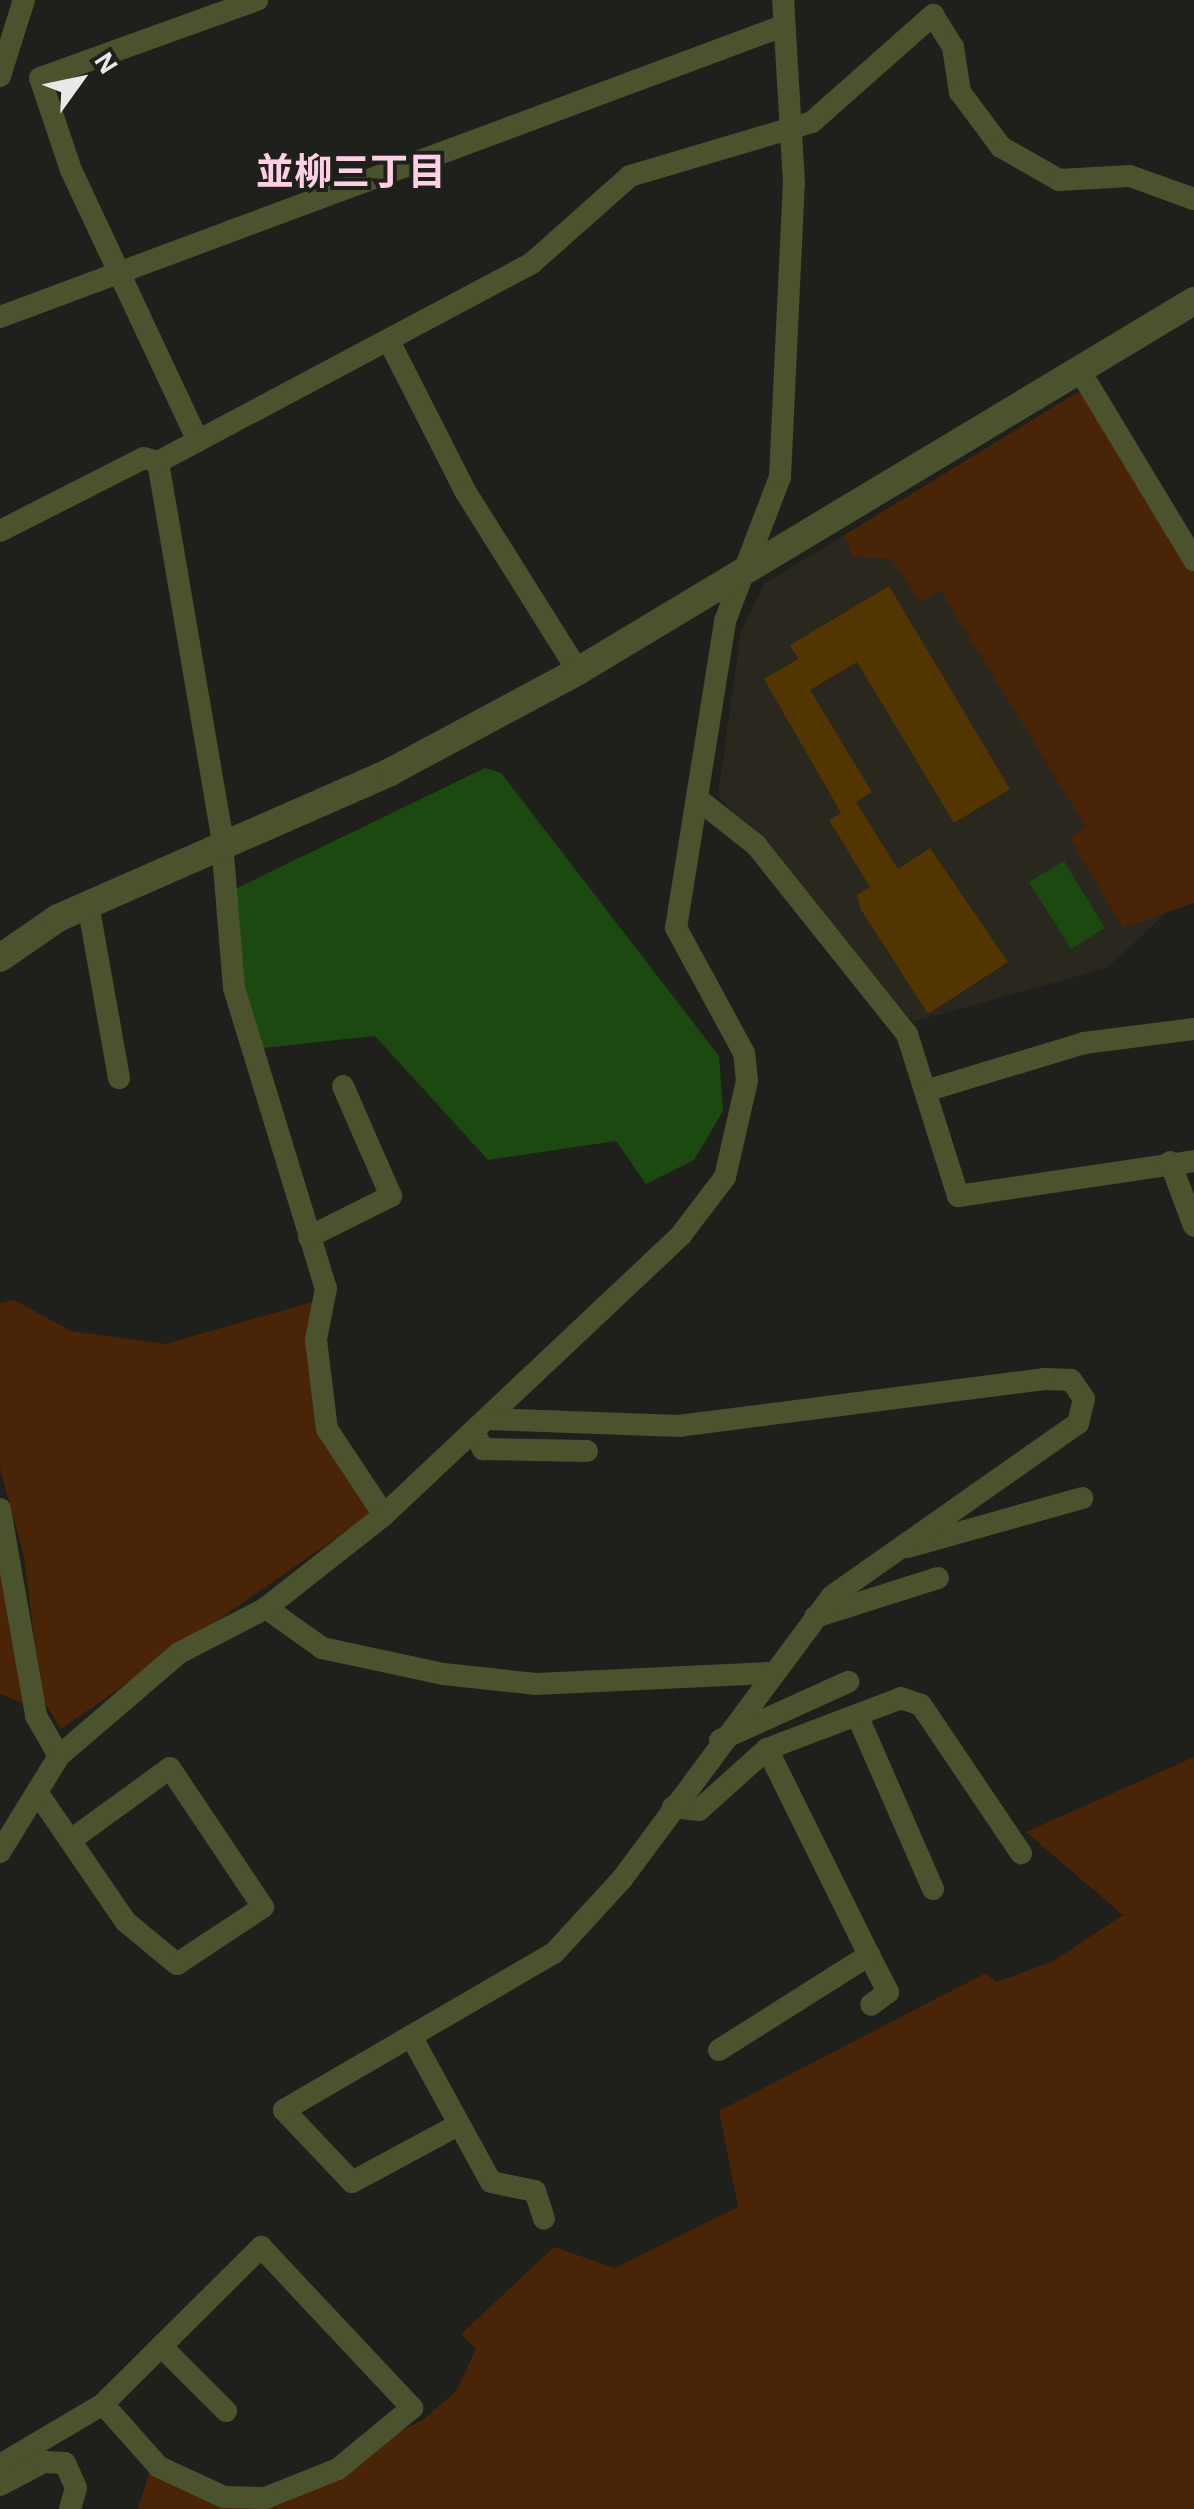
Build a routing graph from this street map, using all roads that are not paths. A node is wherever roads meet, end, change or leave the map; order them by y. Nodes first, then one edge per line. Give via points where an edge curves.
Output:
1 (24, 0) edge
2 (257, 0) edge
3 (783, 0) edge
4 (931, 8) edge
5 (780, 27) junction
6 (0, 76) edge
7 (786, 128) junction
8 (1194, 199) edge
9 (116, 270) junction
10 (1194, 301) edge
11 (0, 317) edge
12 (389, 341) junction
13 (1080, 372) junction
14 (198, 441) junction
15 (158, 462) junction
16 (0, 531) edge
17 (1194, 560) edge
18 (750, 570) junction
19 (578, 671) junction
20 (699, 800) junction
21 (224, 845) junction
22 (88, 904) junction
23 (0, 958) edge
24 (1194, 1029) edge
25 (119, 1078) dead end
26 (344, 1086) dead end
27 (932, 1090) junction
28 (1182, 1161) edge
29 (1194, 1226) edge
30 (309, 1237) junction
31 (479, 1425) junction
32 (587, 1450) dead end
33 (1082, 1498) dead end
34 (0, 1509) edge
35 (384, 1515) junction
36 (896, 1547) junction
37 (938, 1578) dead end
38 (266, 1608) junction
39 (815, 1617) junction
40 (768, 1673) junction
41 (848, 1682) dead end
42 (858, 1715) junction
43 (720, 1740) junction
44 (767, 1749) junction
45 (59, 1756) junction
46 (40, 1798) junction
47 (673, 1807) junction
48 (71, 1840) junction
49 (0, 1852) edge
50 (1021, 1854) dead end
51 (933, 1890) dead end
52 (869, 1955) junction
53 (871, 2005) dead end
54 (412, 2036) junction
55 (719, 2050) dead end
56 (456, 2126) junction
57 (544, 2219) dead end
58 (161, 2346) junction
59 (103, 2404) junction
60 (226, 2411) dead end
61 (0, 2465) edge
62 (0, 2485) edge
63 (70, 2509) edge

1 - 6 street
2 - 9 street via 40,78
3 - 5 street
4 - 7 street via 855,90
4 - 8 street via 954,47 960,92 1001,147 1059,180 1130,176
5 - 7 street
5 - 9 street
7 - 12 street via 630,176 532,263
7 - 18 street via 794,183 780,477
9 - 11 street
9 - 14 street
10 - 13 street
12 - 14 street
12 - 19 street via 465,492
13 - 17 street
13 - 18 street
14 - 15 street
15 - 16 street via 144,458
15 - 21 street
18 - 19 street
18 - 20 street via 725,621
19 - 21 street via 390,772
20 - 27 street via 728,814 847,955 907,1034
20 - 31 street via 676,928 744,1053 747,1081 724,1176 681,1235
21 - 22 street
21 - 30 street via 234,988
22 - 23 street
22 - 25 street
24 - 27 street via 1084,1043
26 - 30 street via 391,1196
27 - 28 street via 958,1196
28 - 29 street
30 - 35 street via 326,1288 316,1340 327,1429
31 - 32 street via 484,1448
31 - 35 street
31 - 36 street via 680,1426 1070,1380 1084,1400 1078,1422
33 - 36 street
34 - 45 street via 36,1716
35 - 38 street
36 - 39 street
37 - 39 street
38 - 40 street via 322,1648 443,1674 536,1684
38 - 45 street via 179,1653
39 - 40 street
40 - 43 street
41 - 43 street
42 - 44 street
42 - 50 street via 901,1698 922,1705
42 - 51 street
43 - 47 street
44 - 47 street via 699,1810
44 - 52 street
45 - 46 street
46 - 48 street
46 - 49 street
47 - 54 street via 554,1953
48 - 48 street via 126,1922 177,1964 264,1907 170,1768
52 - 53 street via 888,1992
52 - 55 street
54 - 56 street
54 - 56 street via 284,2110 352,2182
56 - 57 street via 491,2182 534,2191
58 - 59 street
58 - 59 street via 260,2247 412,2408 338,2469 265,2498 224,2497 159,2467
58 - 60 street
59 - 61 street
62 - 63 street via 44,2462 64,2463 76,2488

